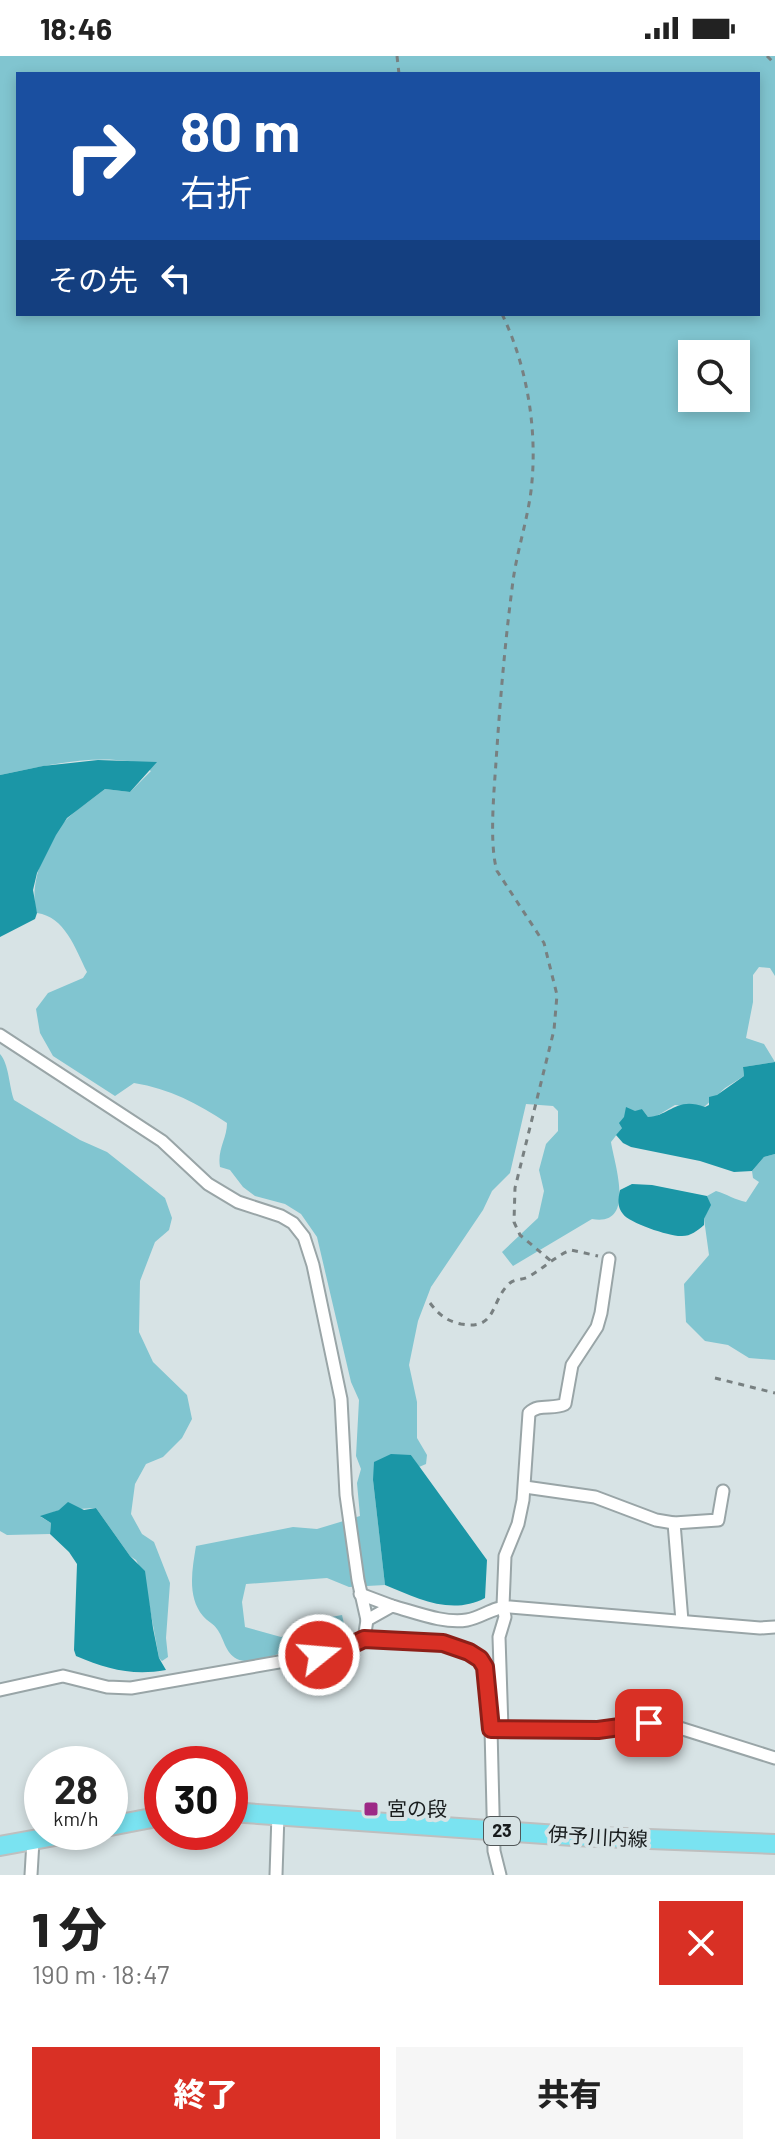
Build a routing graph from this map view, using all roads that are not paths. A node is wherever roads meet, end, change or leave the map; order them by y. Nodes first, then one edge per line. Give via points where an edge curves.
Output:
1 (0, 1035) edge
2 (609, 1259) road end
3 (525, 1487) junction
4 (723, 1491) dead end
5 (674, 1523) junction
6 (360, 1594) junction
7 (392, 1606) junction
8 (503, 1606) junction
9 (367, 1620) junction
10 (682, 1621) junction
11 (775, 1627) edge
12 (364, 1639) junction
13 (0, 1690) edge
14 (497, 1729) junction
15 (775, 1758) edge
16 (248, 1813) edge
17 (278, 1814) junction
18 (494, 1830) junction
19 (24, 1842) edge
20 (775, 1844) edge
21 (0, 1846) edge
22 (32, 1850) edge
23 (31, 1875) edge
24 (276, 1875) edge
25 (500, 1875) edge

1 - 6 street via 162,1141 208,1184 238,1202 281,1216 304,1237 341,1399
2 - 3 street via 597,1327 572,1365 565,1404 529,1413
3 - 5 street via 595,1497
3 - 8 street via 505,1556
4 - 5 street via 718,1520
5 - 10 street
6 - 7 street
6 - 9 street
7 - 8 street via 448,1620 466,1620
7 - 9 street
8 - 10 street
8 - 14 street
9 - 12 street
10 - 11 street
12 - 13 street via 319,1655 131,1688 63,1676
12 - 14 street via 443,1643 480,1659
14 - 15 street via 667,1724
14 - 18 street
16 - 17 main road, 伊予川内線 / 23
17 - 18 main road, 伊予川内線 / 23
17 - 24 street
18 - 20 main road, 伊予川内線 / 23
18 - 25 street
19 - 21 main road
22 - 23 street

